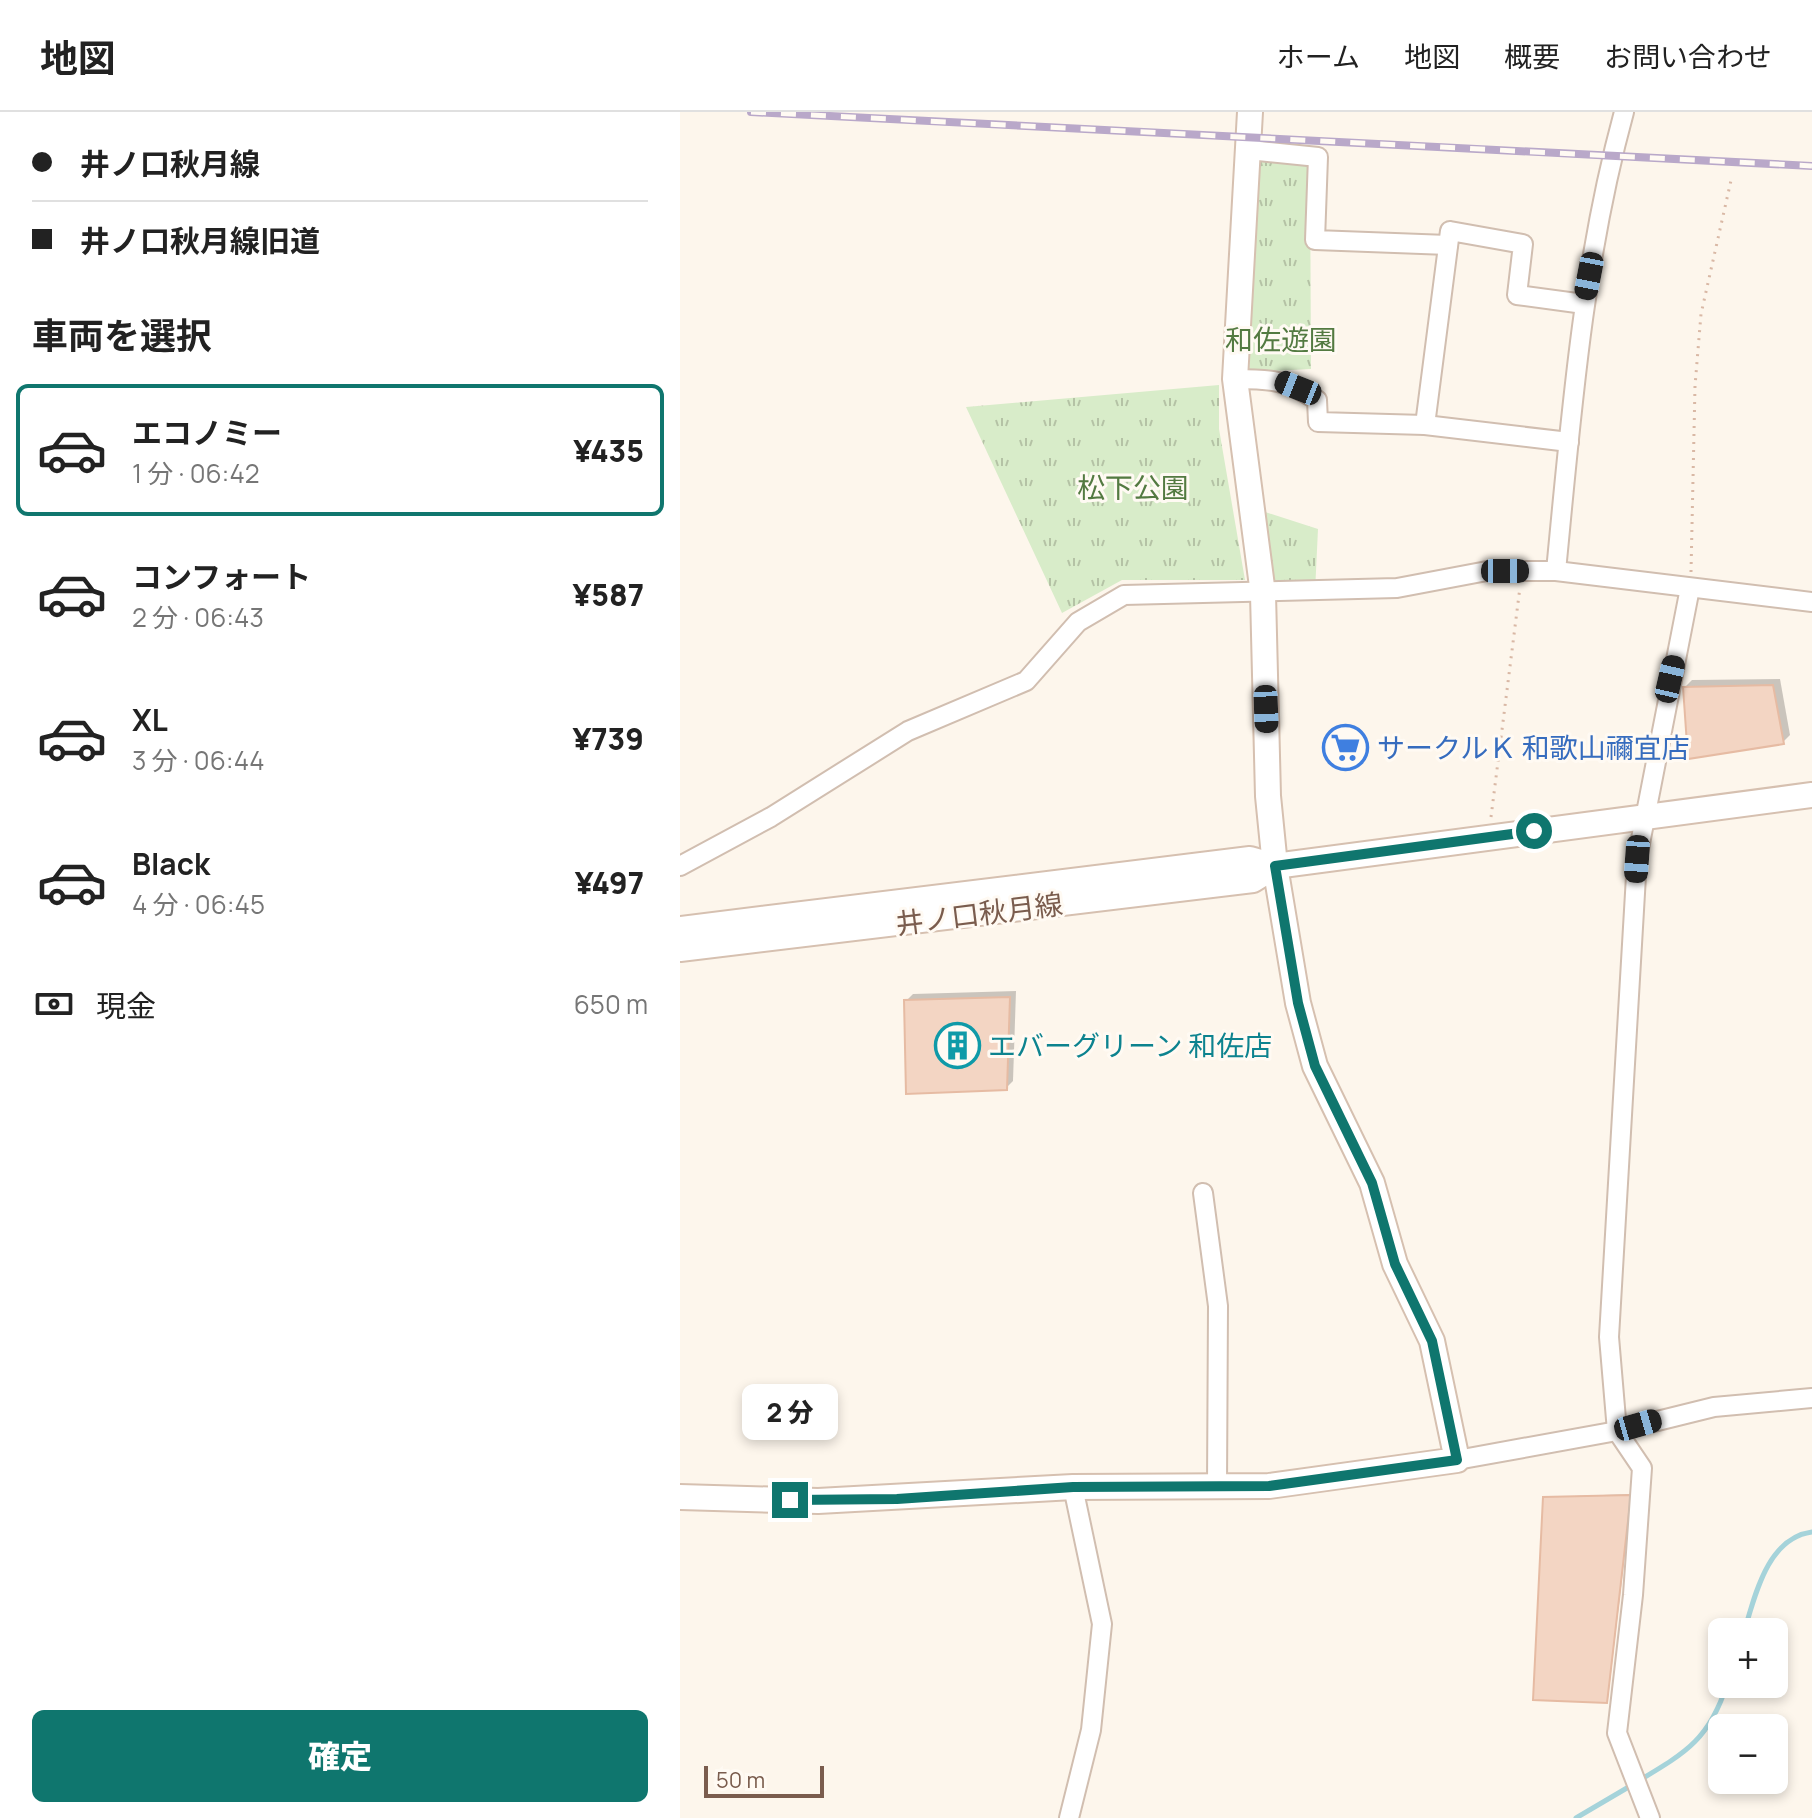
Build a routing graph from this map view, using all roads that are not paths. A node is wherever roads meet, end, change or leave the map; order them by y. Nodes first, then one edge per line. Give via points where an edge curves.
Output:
1 (1250, 112) edge
2 (1624, 112) edge
3 (1249, 150) junction
4 (1448, 245) junction
5 (1584, 304) junction
6 (1235, 379) junction
7 (1425, 425) junction
8 (1569, 442) junction
9 (1556, 571) junction
10 (1690, 588) junction
11 (1263, 594) junction
12 (1812, 602) edge
13 (1812, 795) edge
14 (1645, 817) junction
15 (680, 866) edge
16 (1275, 866) junction
17 (680, 929) edge
18 (680, 949) edge
19 (1203, 1193) dead end
20 (1812, 1398) edge
21 (1617, 1431) junction
22 (1457, 1460) junction
23 (1217, 1486) junction
24 (1073, 1487) junction
25 (680, 1497) edge
26 (1648, 1812) edge
27 (1069, 1818) edge

1 - 3 street
2 - 5 street
3 - 4 street via 1318,157 1315,240
3 - 6 street
4 - 5 street via 1450,231 1523,244 1517,295
4 - 7 street
5 - 8 street
6 - 7 street via 1275,379 1298,388 1317,400 1318,422
6 - 11 street
7 - 8 street
8 - 9 street
9 - 10 street
9 - 11 street via 1487,571 1397,588
10 - 12 street
10 - 14 street
11 - 15 street via 1124,595 1078,622 1026,681 908,731 771,817
11 - 16 street
13 - 14 street, 井ノ口秋月線
14 - 16 street, 井ノ口秋月線
14 - 21 street via 1637,859 1609,1337
16 - 17 street, 井ノ口秋月線 via 1250,859
16 - 18 street, 井ノ口秋月線 via 1253,880
16 - 22 street via 1298,1003 1315,1066 1372,1183 1395,1264 1432,1341
19 - 23 street via 1218,1306
20 - 21 street via 1714,1407
21 - 22 street
21 - 26 street via 1642,1468 1617,1733
22 - 23 street via 1269,1486
23 - 24 street
24 - 25 street via 897,1499
24 - 27 street via 1102,1624 1091,1730

